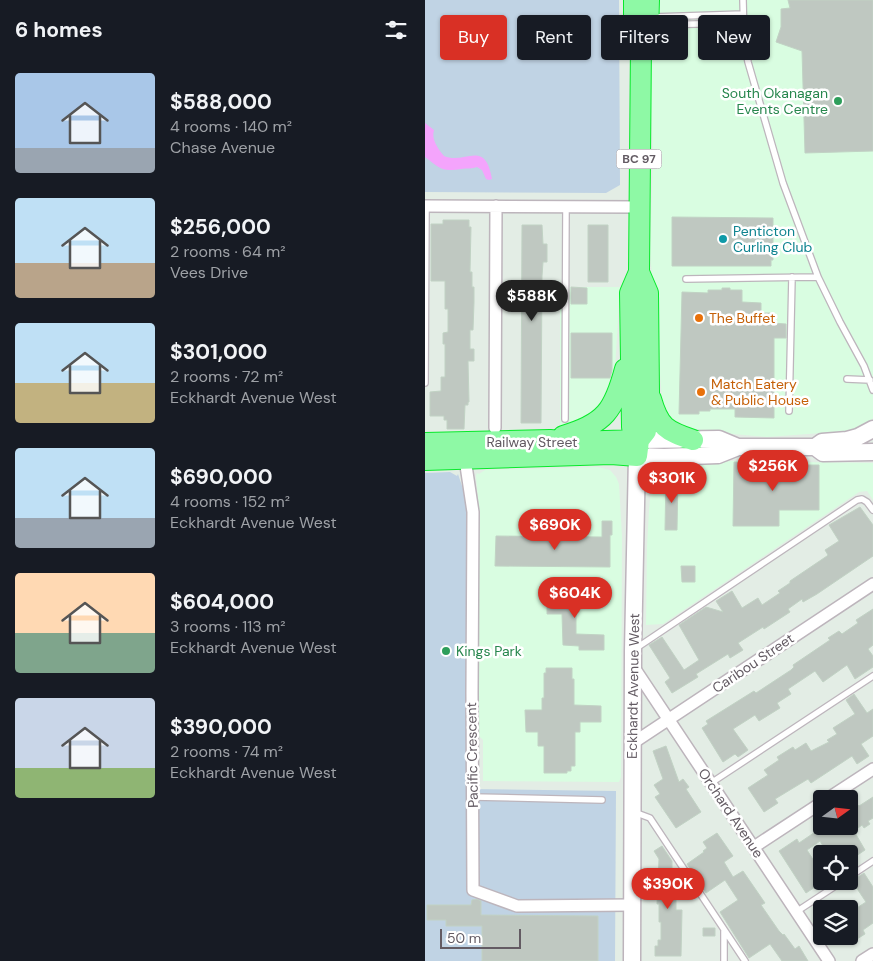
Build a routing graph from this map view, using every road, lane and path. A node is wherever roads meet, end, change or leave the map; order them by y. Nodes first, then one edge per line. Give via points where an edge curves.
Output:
1 (634, 0) edge
2 (743, 0) edge
3 (649, 14) edge
4 (743, 14) joint
5 (634, 15) edge
6 (698, 19) edge
7 (641, 60) edge
8 (748, 60) edge
9 (425, 206) edge
10 (496, 206) junction
11 (566, 206) junction
12 (639, 207) junction
13 (639, 272) junction
14 (792, 277) junction
15 (818, 277) junction
16 (685, 279) dead end
17 (632, 343) junction
18 (865, 366) junction
19 (873, 374) edge
20 (847, 379) dead end
21 (870, 380) junction
22 (425, 383) edge
23 (873, 390) edge
24 (649, 392) junction
25 (789, 411) dead end
26 (565, 419) dead end
27 (495, 428) dead end
28 (873, 429) edge
29 (550, 440) junction
30 (693, 440) junction
31 (425, 443) edge
32 (738, 447) junction
33 (638, 448) junction
34 (815, 448) junction
35 (873, 452) edge
36 (465, 459) junction
37 (425, 460) edge
38 (873, 510) edge
39 (873, 584) edge
40 (633, 658) junction
41 (873, 676) edge
42 (669, 719) junction
43 (633, 743) junction
44 (873, 769) edge
45 (711, 783) junction
46 (841, 790) edge
47 (473, 797) junction
48 (602, 800) dead end
49 (813, 808) edge
50 (632, 811) junction
51 (753, 847) junction
52 (873, 861) edge
53 (858, 871) edge
54 (830, 890) edge
55 (632, 905) junction
56 (797, 912) junction
57 (725, 931) junction
58 (873, 954) edge
59 (632, 961) edge
60 (724, 961) edge
61 (745, 961) edge
62 (829, 961) edge
63 (862, 961) edge

1 - 5 highway, Eckhardt Avenue West / BC 97
2 - 4 lane
3 - 4 lane
3 - 6 lane
7 - 12 highway, Eckhardt Avenue West / BC 97
8 - 15 lane via 771,147
9 - 10 street
9 - 22 lane
10 - 11 street
10 - 27 street
11 - 12 street
11 - 26 lane
12 - 13 highway, Eckhardt Avenue West / BC 97
13 - 17 highway, Eckhardt Avenue West / BC 97 via 630,293
13 - 24 highway, Eckhardt Avenue West / BC 97 via 648,293
14 - 15 lane
14 - 16 lane
14 - 25 lane
15 - 18 lane
17 - 29 highway via 613,406 588,427
17 - 33 highway, Eckhardt Avenue West / BC 97 via 633,427
18 - 19 lane
18 - 21 lane
20 - 21 lane
21 - 23 lane
24 - 30 highway via 654,410 665,427
24 - 33 highway, Eckhardt Avenue West / BC 97 via 646,431
28 - 34 main road via 847,440 822,442
29 - 31 highway, Railway Street
29 - 33 highway, Railway Street
30 - 32 main road via 719,439
30 - 33 main road
32 - 33 main road via 718,455 664,457
32 - 34 main road
33 - 36 highway, Railway Street via 611,454
33 - 40 main road, Eckhardt Avenue West
34 - 35 main road via 823,453
36 - 37 highway, Railway Street
36 - 47 street, Pacific Crescent via 473,512
38 - 40 lane via 867,502 857,500
39 - 42 street, Caribou Street
40 - 42 street, Orchard Avenue
40 - 43 main road, Eckhardt Avenue West
41 - 45 lane
42 - 43 street, Caribou Street
42 - 45 street, Orchard Avenue
43 - 50 main road, Eckhardt Avenue West
44 - 46 street
45 - 51 street, Orchard Avenue
47 - 48 lane
47 - 55 street, Pacific Crescent via 473,890 517,906
49 - 51 street
50 - 55 main road, Eckhardt Avenue West
50 - 57 lane via 650,818
51 - 56 street, Orchard Avenue
52 - 53 lane
54 - 56 lane
55 - 59 main road, Eckhardt Avenue West
56 - 62 street, Orchard Avenue
57 - 60 lane
57 - 61 lane
58 - 63 street

